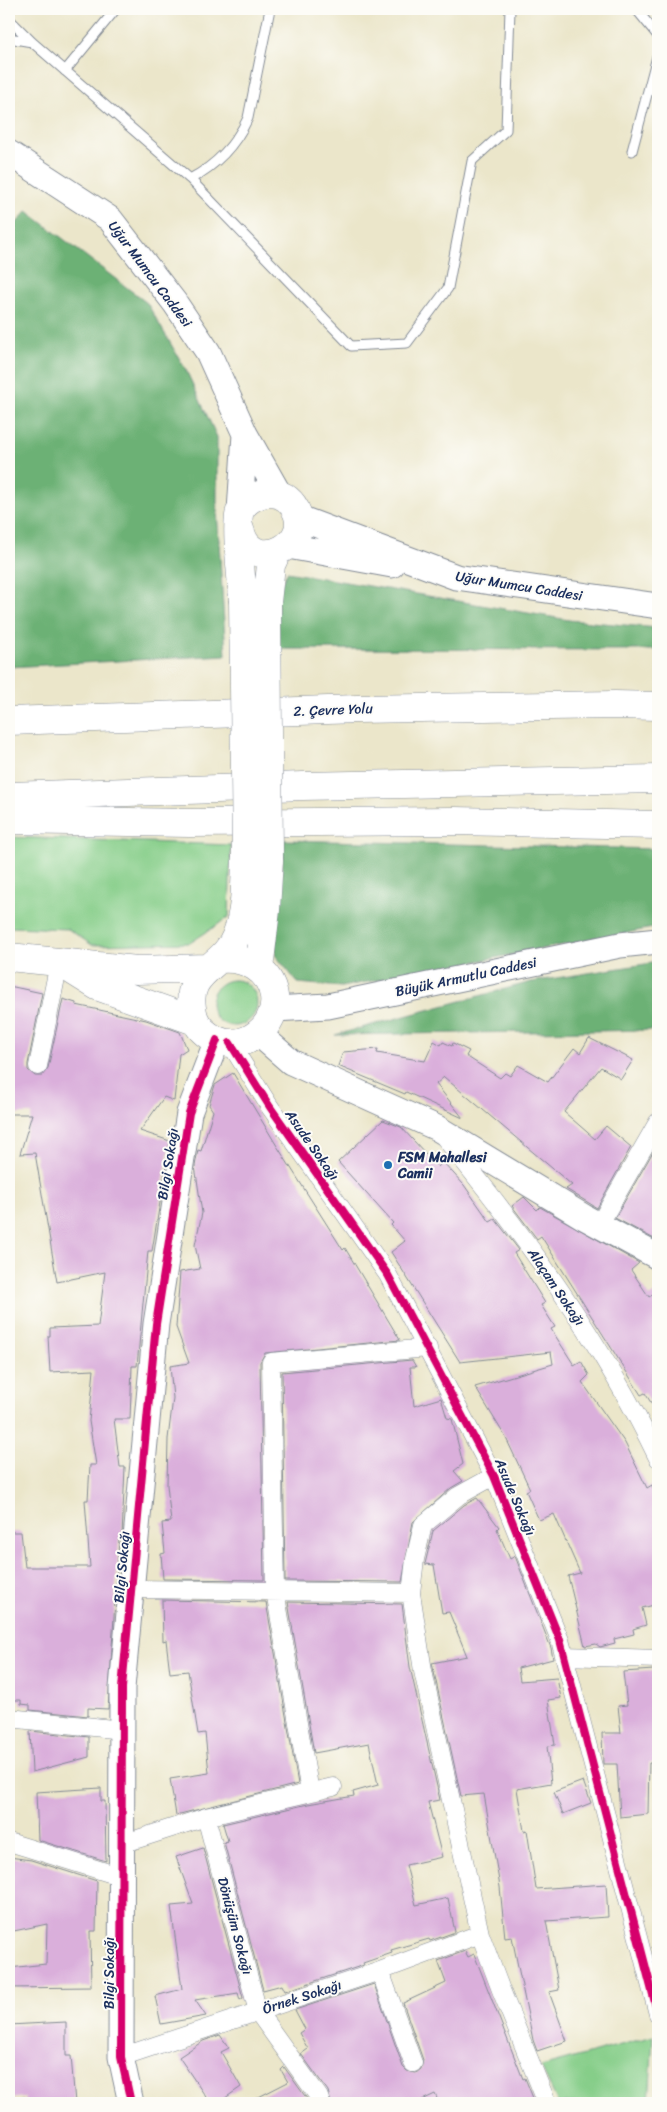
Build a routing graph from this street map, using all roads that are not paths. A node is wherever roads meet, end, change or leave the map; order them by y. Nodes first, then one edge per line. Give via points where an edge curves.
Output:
1 (116, 9) edge
2 (270, 9) edge
3 (514, 9) edge
4 (636, 9) edge
5 (9, 19) edge
6 (658, 36) edge
7 (9, 38) edge
8 (32, 42) junction
9 (658, 54) edge
10 (65, 71) junction
11 (632, 150) dead end
12 (9, 153) edge
13 (190, 179) junction
14 (245, 434) junction
15 (280, 494) junction
16 (299, 518) junction
17 (240, 519) junction
18 (283, 549) junction
19 (456, 578) junction
20 (255, 601) junction
21 (658, 606) edge
22 (9, 702) edge
23 (658, 706) edge
24 (357, 709) junction
25 (9, 720) edge
26 (658, 779) edge
27 (9, 796) edge
28 (9, 820) edge
29 (658, 825) edge
30 (257, 858) junction
31 (658, 941) edge
32 (9, 957) edge
33 (59, 963) junction
34 (214, 964) junction
35 (259, 969) junction
36 (274, 1009) junction
37 (195, 1021) junction
38 (259, 1034) junction
39 (223, 1042) junction
40 (38, 1066) dead end
41 (658, 1122) edge
42 (436, 1128) junction
43 (599, 1225) junction
44 (658, 1257) edge
45 (428, 1348) junction
46 (658, 1458) edge
47 (494, 1476) junction
48 (132, 1589) junction
49 (276, 1591) junction
50 (411, 1593) junction
51 (564, 1656) junction
52 (658, 1660) edge
53 (9, 1718) edge
54 (122, 1730) junction
55 (333, 1788) dead end
56 (310, 1792) junction
57 (206, 1816) junction
58 (9, 1842) edge
59 (122, 1844) junction
60 (122, 1878) junction
61 (480, 1934) junction
62 (380, 1971) junction
63 (258, 2012) junction
64 (658, 2014) edge
65 (121, 2057) junction
66 (413, 2063) dead end
67 (131, 2103) edge
68 (321, 2103) edge
69 (547, 2103) edge

1 - 10 lane
2 - 13 lane via 248,118 242,131 215,164
3 - 13 lane via 506,130 472,161 448,288 407,343 351,346
4 - 6 lane
5 - 8 lane
7 - 8 lane
8 - 10 lane
9 - 11 lane
10 - 13 lane
12 - 14 street, Uğur Mumcu Caddesi via 110,219 208,352
14 - 15 street, Uğur Mumcu Caddesi
14 - 17 street
15 - 16 main road via 289,500
15 - 17 main road via 260,494 251,498
16 - 18 main road via 296,537
16 - 19 street, Uğur Mumcu Caddesi
17 - 18 main road via 245,542 253,548 266,553
17 - 20 main road
18 - 19 street
18 - 20 main road via 271,565
19 - 21 street, Uğur Mumcu Caddesi
20 - 30 main road, bridge
22 - 24 main road
23 - 24 main road, 2. Çevre Yolu
24 - 25 main road, 2. Çevre Yolu
26 - 27 main road via 293,786
28 - 29 main road
30 - 34 main road via 235,938
30 - 35 main road via 266,910
31 - 36 street, Büyük Armutlu Caddesi via 620,945 328,1006
32 - 33 main road
33 - 34 main road via 137,970
33 - 37 main road via 97,986
33 - 40 street
34 - 35 main road via 232,958
34 - 37 main road via 197,978 192,991 190,1006
35 - 36 main road via 272,987
36 - 38 main road via 269,1023
37 - 39 main road via 204,1033
38 - 39 main road via 247,1041
38 - 42 street via 291,1062
39 - 45 street, Asude Sokağı via 388,1274
39 - 48 street, Bilgi Sokağı via 189,1113 156,1324
41 - 43 street
42 - 43 street
42 - 46 street, Alaçam Sokağı via 506,1213 584,1326
43 - 44 street
45 - 47 street, Asude Sokağı
45 - 49 street via 271,1362
47 - 50 street via 458,1496 423,1525
47 - 51 street, Asude Sokağı
48 - 49 street
48 - 54 street, Bilgi Sokağı via 122,1688
49 - 50 street
49 - 56 street
50 - 61 street via 424,1671
51 - 52 street
51 - 64 street, Asude Sokağı
53 - 54 street
54 - 59 street, Bilgi Sokağı
55 - 56 street
56 - 57 street
57 - 59 street
57 - 63 street, Dönüşüm Sokağı
58 - 60 street
59 - 60 street, Bilgi Sokağı
60 - 65 street, Bilgi Sokağı
61 - 62 street, Örnek Sokağı
61 - 69 street
62 - 63 street, Örnek Sokağı
62 - 66 street
63 - 65 street, Örnek Sokağı
63 - 68 street, Dönüşüm Sokağı
65 - 67 street, Bilgi Sokağı

